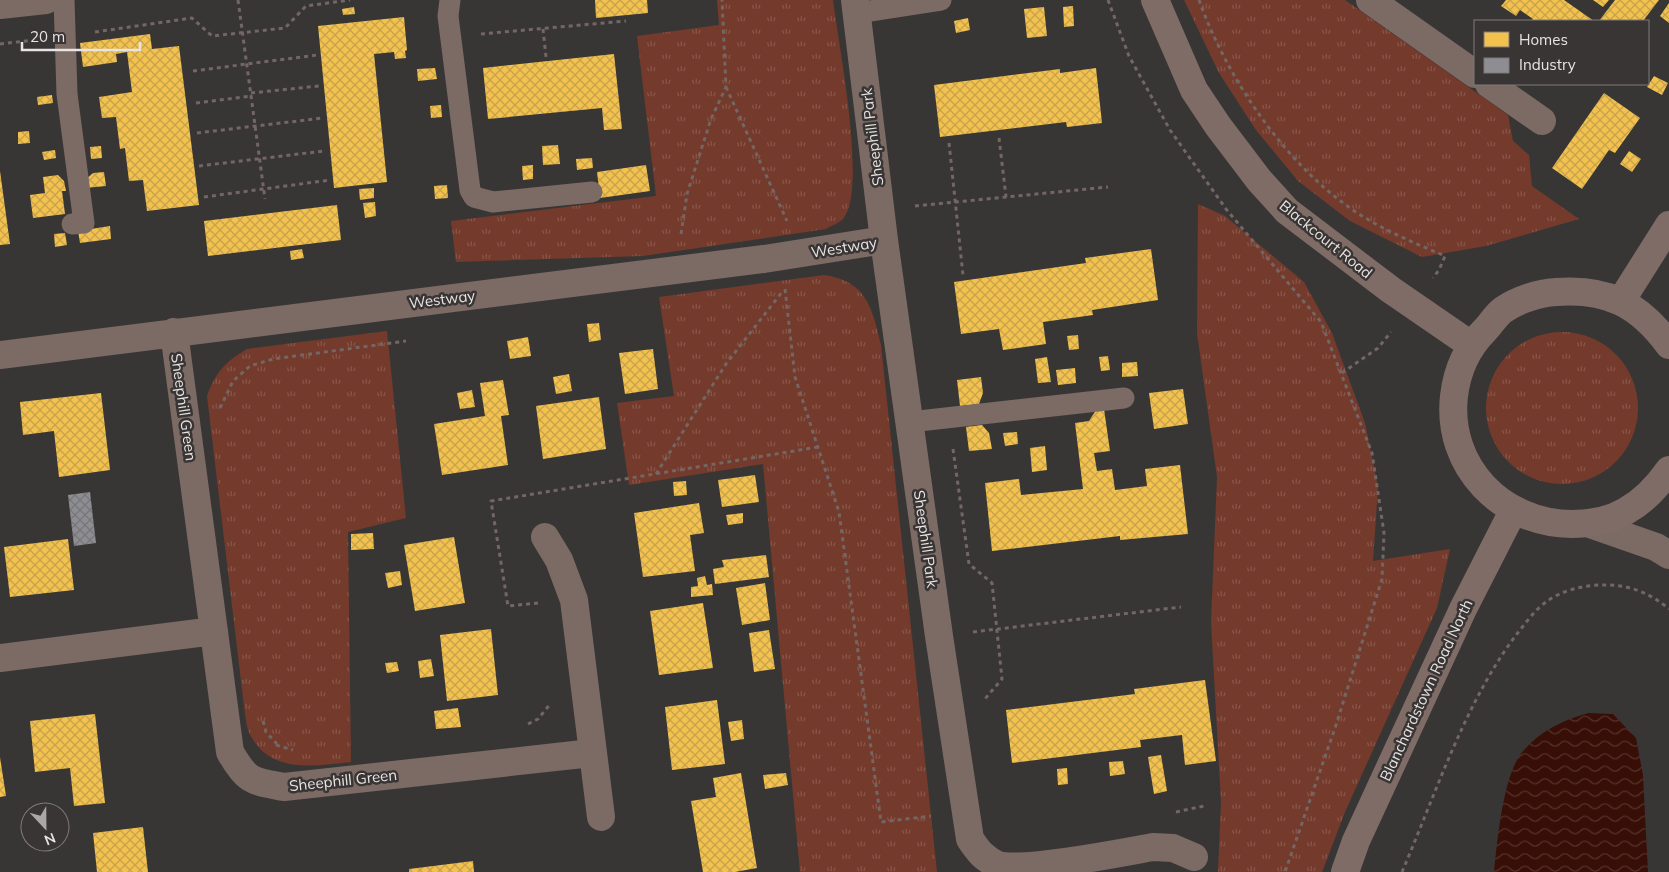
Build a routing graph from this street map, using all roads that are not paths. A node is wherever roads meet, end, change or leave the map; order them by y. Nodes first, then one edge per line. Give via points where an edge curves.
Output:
1 (46, 0) edge
2 (64, 0) edge
3 (450, 0) edge
4 (941, 0) edge
5 (1155, 0) edge
6 (1370, 0) edge
7 (0, 5) edge
8 (856, 6) edge
9 (1474, 73) edge
10 (1490, 85) edge
11 (1542, 121) dead end
12 (592, 192) dead end
13 (72, 224) dead end
14 (1669, 224) edge
15 (884, 240) junction
16 (1621, 301) junction
17 (174, 332) junction
18 (1471, 344) junction
19 (1669, 345) edge
20 (0, 354) edge
21 (1124, 398) dead end
22 (910, 422) junction
23 (1669, 470) edge
24 (1513, 511) junction
25 (1590, 524) junction
26 (545, 537) dead end
27 (1669, 555) edge
28 (214, 631) junction
29 (0, 658) edge
30 (592, 753) junction
31 (601, 817) dead end
32 (1194, 857) dead end
33 (1345, 872) edge

1 - 7 street
2 - 13 lane via 67,94 84,223
3 - 12 lane via 448,16 470,190 474,198 493,202
4 - 8 lane
5 - 18 main road, Blackcourt Road via 1194,90 1218,126 1281,205 1323,240
6 - 9 street
8 - 15 street, Sheephill Park
10 - 11 street
14 - 16 main road
15 - 17 street, Westway via 674,270
15 - 22 street, Sheephill Park
16 - 18 main road via 1582,290 1541,293 1503,310
16 - 19 main road via 1652,323
17 - 20 street, Westway
17 - 28 street, Sheephill Green
18 - 24 main road via 1457,375 1452,414 1461,453 1482,486
21 - 22 lane
22 - 32 street, Sheephill Park via 970,839 982,856 998,865 1026,869 1153,847 1174,848
23 - 25 main road via 1654,490 1625,512
24 - 25 main road via 1551,524
24 - 33 main road, Blanchardstown Road North via 1463,609 1356,841
25 - 27 street via 1656,547
26 - 30 street via 574,600
28 - 29 street
28 - 30 street, Sheephill Green via 230,752 251,780 284,787
30 - 31 street

